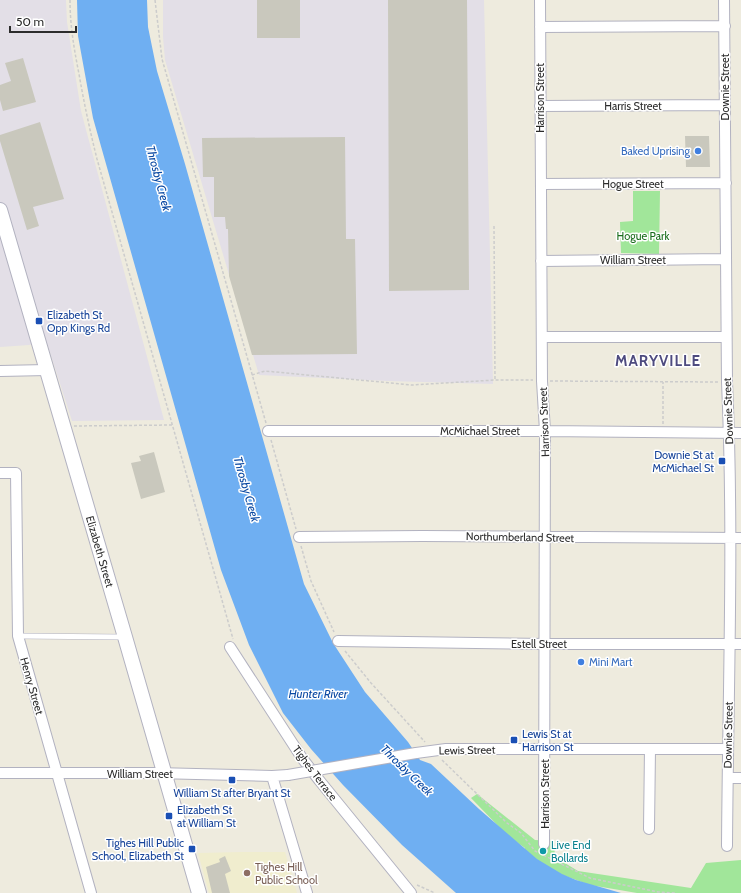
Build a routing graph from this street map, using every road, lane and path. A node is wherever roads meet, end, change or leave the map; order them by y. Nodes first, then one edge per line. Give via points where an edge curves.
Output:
1 (70, 0) edge
2 (155, 0) edge
3 (540, 0) edge
4 (724, 0) edge
5 (724, 26) junction
6 (540, 27) junction
7 (725, 105) junction
8 (540, 106) junction
9 (726, 183) junction
10 (541, 184) junction
11 (0, 210) edge
12 (494, 226) dead end
13 (3, 230) edge
14 (541, 260) junction
15 (726, 260) junction
16 (726, 337) junction
17 (542, 338) junction
18 (47, 370) junction
19 (0, 371) edge
20 (252, 375) junction
21 (495, 380) junction
22 (542, 381) junction
23 (663, 382) junction
24 (719, 382) dead end
25 (172, 425) junction
26 (70, 426) dead end
27 (268, 431) junction
28 (546, 431) junction
29 (663, 432) junction
30 (729, 433) junction
31 (741, 433) edge
32 (0, 473) edge
33 (298, 537) junction
34 (545, 538) junction
35 (730, 538) junction
36 (741, 538) edge
37 (18, 636) junction
38 (125, 636) junction
39 (338, 641) junction
40 (546, 644) junction
41 (729, 644) junction
42 (741, 644) edge
43 (231, 649) joint
44 (427, 743) dead end
45 (728, 748) junction
46 (545, 749) junction
47 (650, 750) junction
48 (441, 758) dead end
49 (0, 773) edge
50 (58, 773) junction
51 (164, 774) junction
52 (280, 775) junction
53 (728, 778) junction
54 (741, 778) edge
55 (649, 829) dead end
56 (544, 844) dead end
57 (727, 846) dead end
58 (91, 893) edge
59 (199, 893) edge
60 (307, 893) edge
61 (411, 893) edge
62 (676, 893) edge

1 - 25 path via 72,38 90,132
2 - 20 path via 162,58
3 - 6 street, Harrison Street
4 - 5 street, Downie Street
5 - 6 street
5 - 7 street, Downie Street
6 - 8 street, Harrison Street
7 - 8 street, Harris Street
7 - 9 street, Downie Street
8 - 10 street, Harrison Street
9 - 10 street, Hogue Street
9 - 15 street, Downie Street
10 - 14 street, Harrison Street
11 - 13 main road, Elizabeth Street
12 - 21 path
13 - 18 main road, Elizabeth Street
14 - 15 street, William Street
14 - 17 street, Harrison Street
15 - 16 street, Downie Street
16 - 17 street
16 - 30 street, Downie Street
17 - 22 street, Harrison Street
18 - 19 street
18 - 38 main road, Elizabeth Street
20 - 21 path via 265,371 412,385
20 - 27 path
21 - 22 path
22 - 23 path
22 - 28 street, Harrison Street
23 - 24 path
23 - 29 path
25 - 26 path
25 - 43 path via 234,640
27 - 28 street, McMichael Street
27 - 33 path
28 - 29 street, McMichael Street
28 - 34 street, Harrison Street
29 - 30 street, McMichael Street
30 - 31 street, McMichael Street
30 - 35 street, Downie Street
32 - 37 street, Henry Street via 16,473
33 - 34 street, Northumberland Street
33 - 39 path via 312,581
34 - 35 street, Northumberland Street
34 - 40 street, Harrison Street
35 - 36 street, Northumberland Street
35 - 41 street, Downie Street
37 - 38 lane
37 - 50 street, Henry Street
38 - 51 main road, Elizabeth Street
39 - 40 street, Estell Street
39 - 44 path via 371,683
40 - 41 street, Estell Street
40 - 46 street, Harrison Street
41 - 42 street, Estell Street
41 - 45 street, Downie Street
43 - 61 street, Tighes Terrace via 302,758
45 - 47 street, Lewis Street
45 - 53 street, Downie Street
46 - 47 street, Lewis Street
46 - 52 street, Lewis Street, bridge via 446,749
46 - 56 street, Harrison Street
47 - 55 street
48 - 62 path via 507,823 522,833 535,851 590,878 658,892
49 - 50 street, William Street
50 - 51 street, William Street
50 - 58 street, Henry Street
51 - 52 street, William Street
51 - 59 main road, Elizabeth Street
52 - 60 street
53 - 54 street
53 - 57 street, Downie Street

